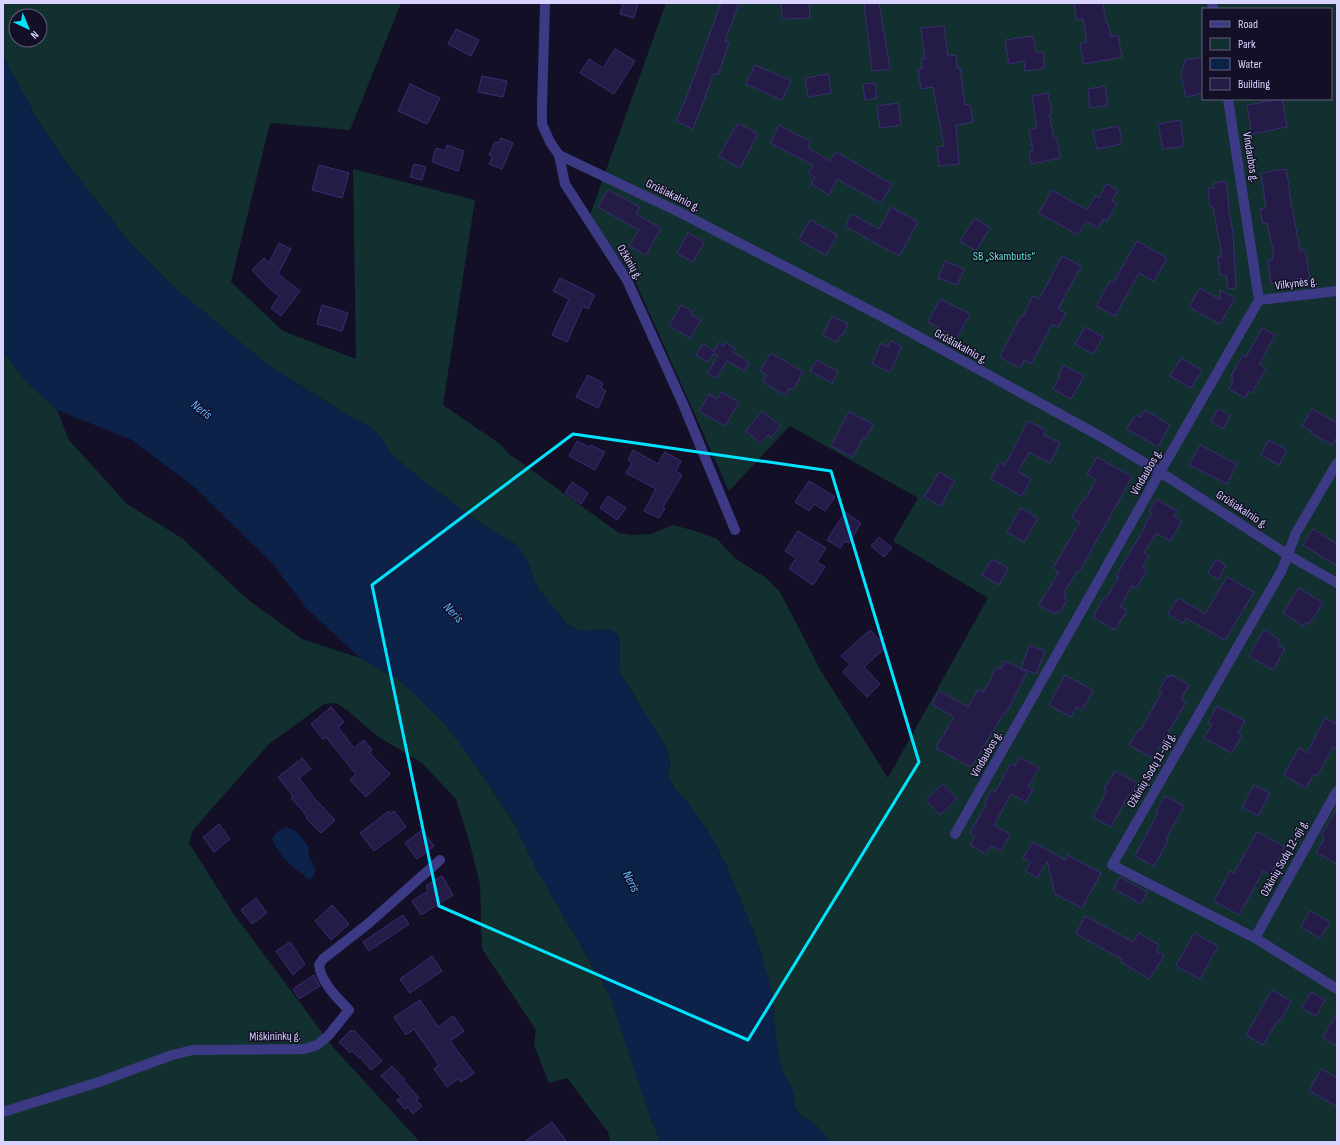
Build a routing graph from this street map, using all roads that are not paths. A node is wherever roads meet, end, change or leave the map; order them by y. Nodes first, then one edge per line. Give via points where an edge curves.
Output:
1 (545, 3) edge
2 (1228, 100) edge
3 (559, 156) junction
4 (1337, 290) edge
5 (1259, 300) junction
6 (1337, 463) edge
7 (1160, 472) junction
8 (735, 530) dead end
9 (1288, 555) junction
10 (1337, 583) edge
11 (1337, 791) edge
12 (955, 834) dead end
13 (440, 860) dead end
14 (1255, 938) junction
15 (1337, 989) edge
16 (3, 1112) edge

1 - 3 street, Ožkinių g. via 542,124
2 - 5 street, Vindaubos g.
3 - 7 street, Grūšiakalnio g. via 679,212 876,314 1098,435
3 - 8 street, Ožkinių g. via 565,184 627,280 683,404
4 - 5 street, Vilkynės g.
5 - 7 street, Vindaubos g.
6 - 9 street, Ožkinių Sodų 11-oji g. via 1296,533
7 - 9 street, Grūšiakalnio g.
7 - 12 street, Vindaubos g.
9 - 10 street, Grūšiakalnio g.
9 - 14 street, Ožkinių Sodų 11-oji g. via 1282,570 1112,865
11 - 14 street, Ožkinių Sodų 12-oji g.
13 - 16 street, Miškininkų g. via 319,965 320,973 337,998 349,1010 328,1036 317,1045 304,1049 194,1050 172,1055 99,1082
14 - 15 street, Ožkinių Sodų 11-oji g.

